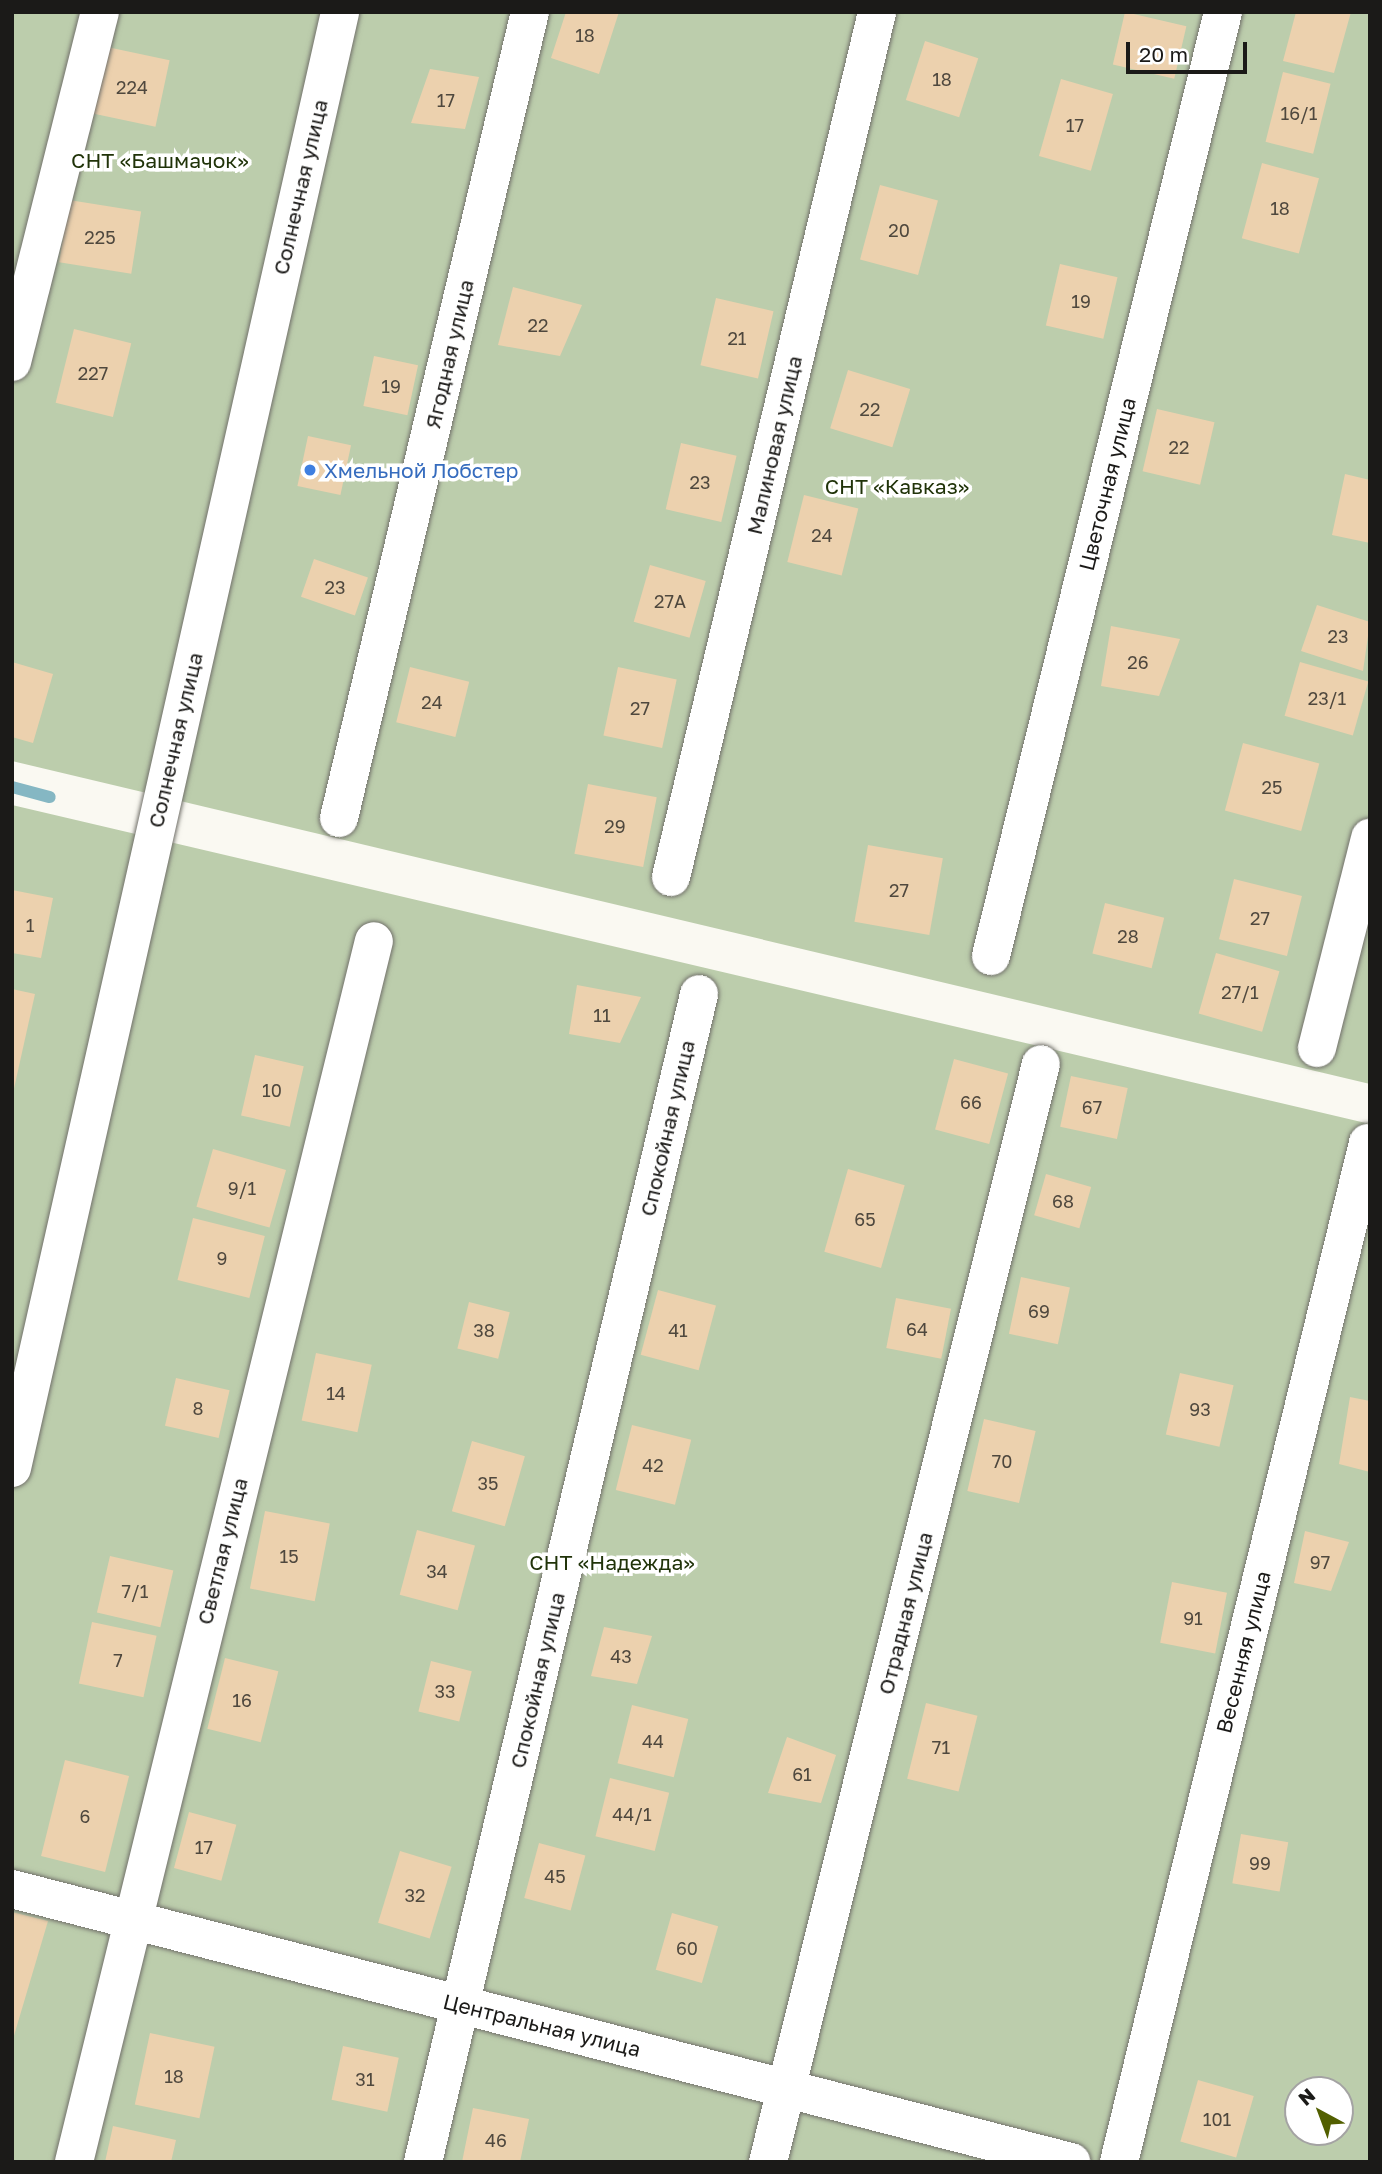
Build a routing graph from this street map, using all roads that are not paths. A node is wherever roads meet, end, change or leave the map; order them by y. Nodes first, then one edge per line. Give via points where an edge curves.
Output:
1 (100, 12) edge
2 (340, 12) edge
3 (530, 12) edge
4 (877, 12) edge
5 (1223, 12) edge
6 (12, 362) edge
7 (339, 818) dead end
8 (1370, 838) edge
9 (671, 877) dead end
10 (374, 940) dead end
11 (991, 956) dead end
12 (699, 994) dead end
13 (1317, 1048) dead end
14 (1041, 1064) dead end
15 (1368, 1143) dead end
16 (12, 1468) edge
17 (12, 1889) edge
18 (129, 1922) junction
19 (461, 2005) junction
20 (788, 2085) junction
21 (74, 2162) edge
22 (424, 2162) edge
23 (768, 2162) edge
24 (1071, 2162) edge
25 (1119, 2162) edge

1 - 6 street
2 - 16 street, Солнечная улица
3 - 7 street, Ягодная улица
4 - 9 street, Малиновая улица
5 - 11 street, Цветочная улица
8 - 13 street
10 - 18 street, Светлая улица
12 - 19 street, Спокойная улица
14 - 20 street, Отрадная улица
15 - 25 street, Весенняя улица
17 - 18 street, Центральная улица
18 - 19 street, Центральная улица
18 - 21 street, Светлая улица
19 - 20 street, Центральная улица
19 - 22 street, Спокойная улица
20 - 23 street, Отрадная улица
20 - 24 street, Центральная улица

